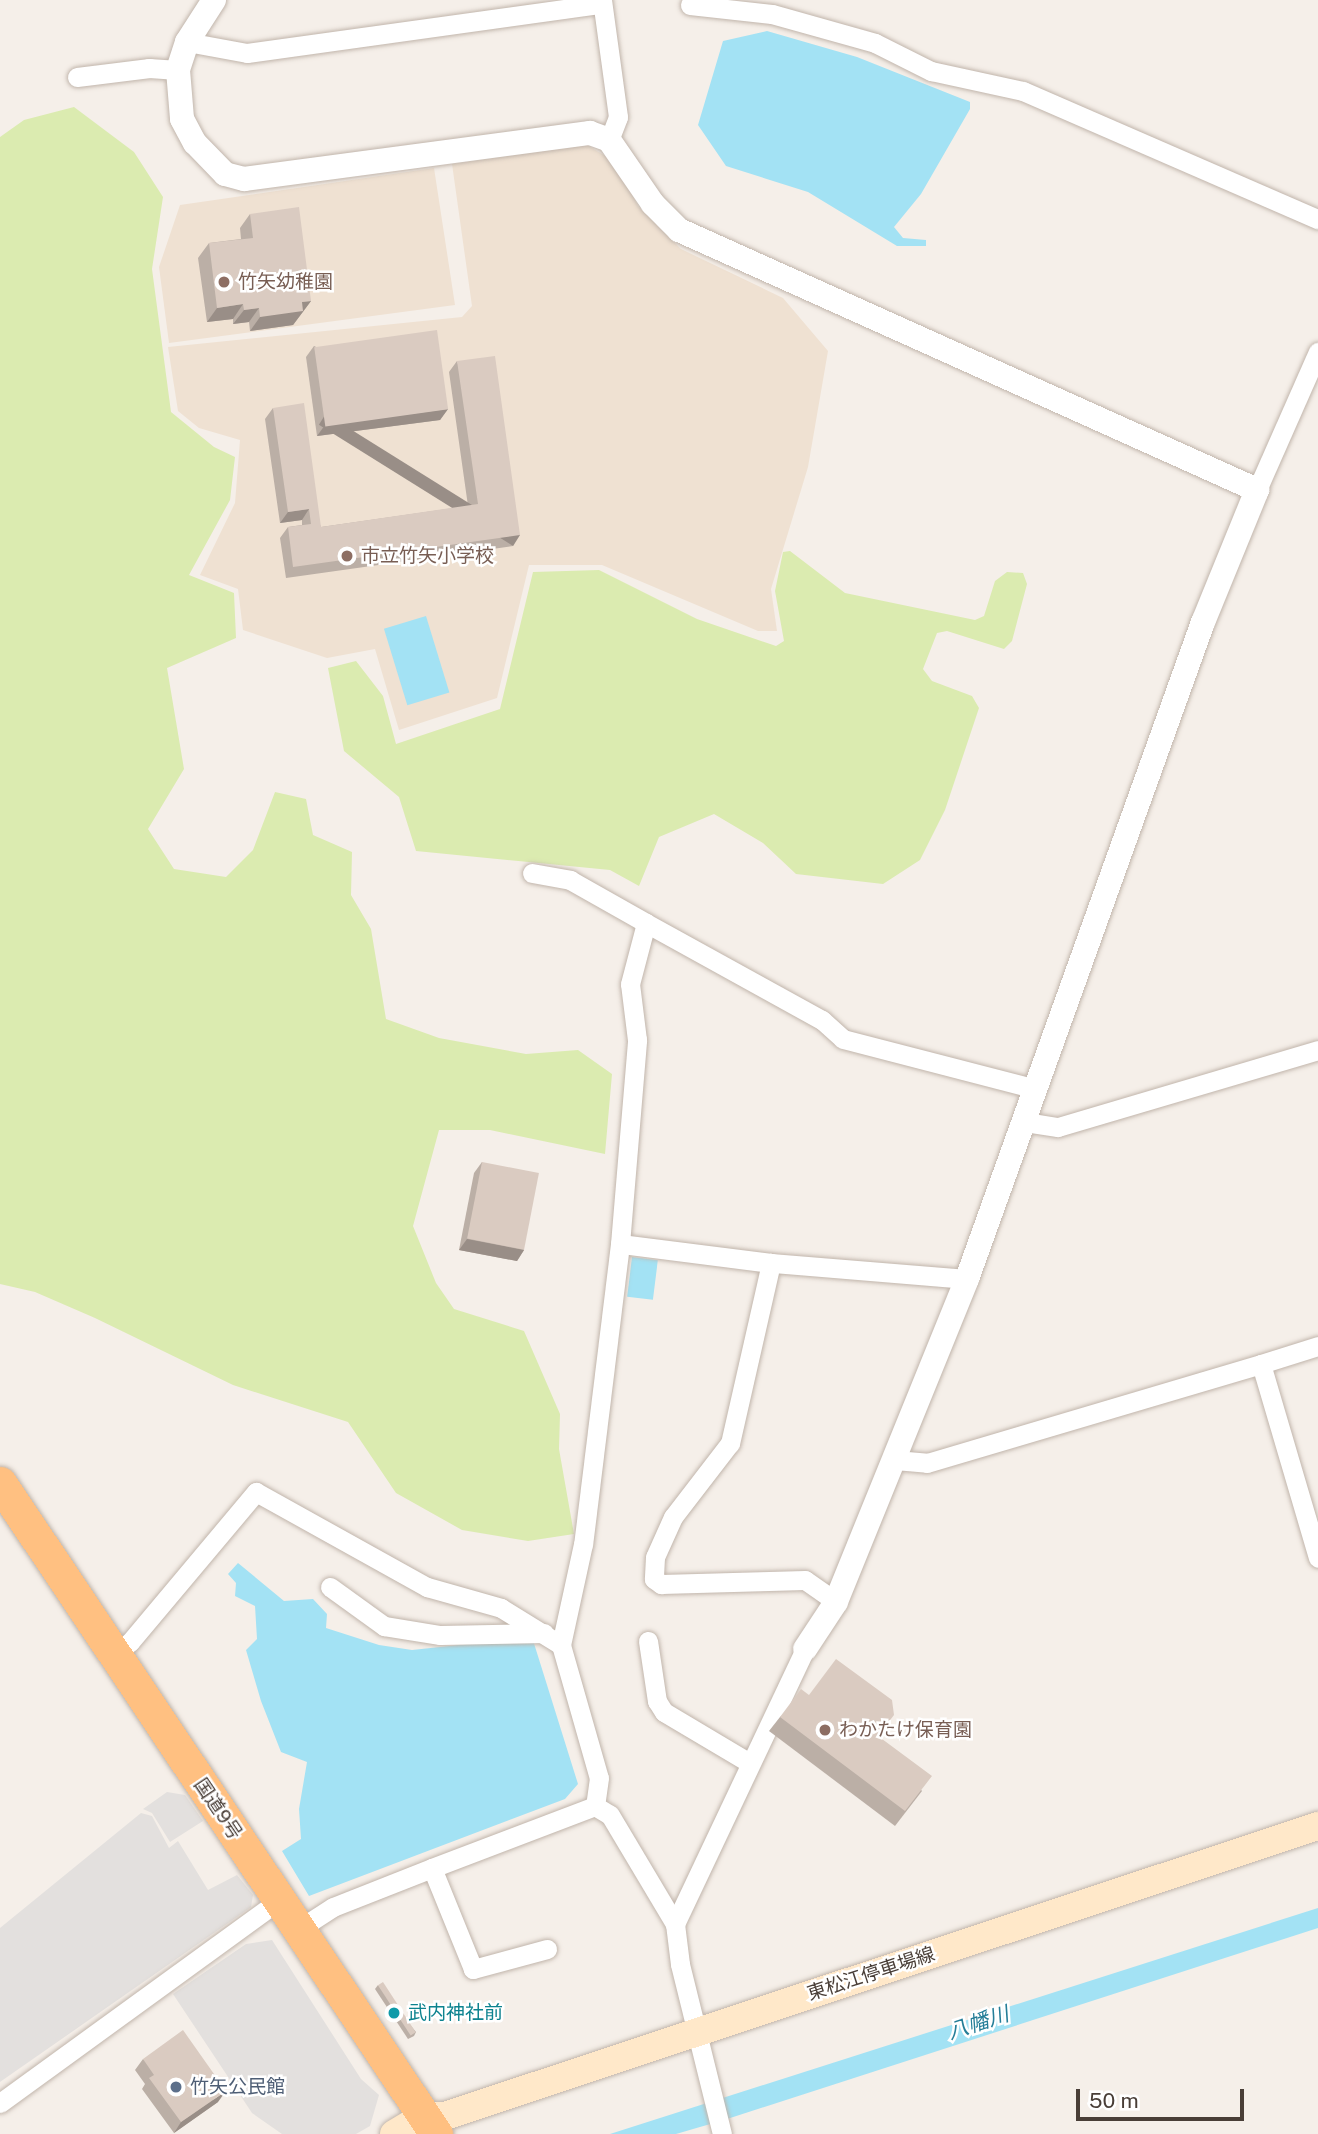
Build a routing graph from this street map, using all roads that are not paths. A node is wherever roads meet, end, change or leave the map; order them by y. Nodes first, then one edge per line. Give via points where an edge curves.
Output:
1 (214, 0) edge
2 (602, 2) edge
3 (690, 5) dead end
4 (187, 42) junction
5 (178, 70) junction
6 (77, 77) dead end
7 (609, 140) junction
8 (1318, 219) edge
9 (1318, 352) edge
10 (1257, 490) junction
11 (533, 873) dead end
12 (646, 923) junction
13 (1318, 1050) edge
14 (1037, 1089) junction
15 (1025, 1122) junction
16 (620, 1244) junction
17 (771, 1263) junction
18 (967, 1279) junction
19 (1318, 1346) edge
20 (1261, 1364) junction
21 (895, 1460) junction
22 (0, 1483) edge
23 (1318, 1558) edge
24 (330, 1587) dead end
25 (836, 1602) junction
26 (544, 1633) junction
27 (648, 1641) dead end
28 (561, 1645) junction
29 (805, 1649) joint
30 (114, 1654) junction
31 (750, 1763) junction
32 (595, 1806) junction
33 (1318, 1826) edge
34 (432, 1868) junction
35 (279, 1900) junction
36 (676, 1924) junction
37 (299, 1929) junction
38 (547, 1949) dead end
39 (698, 2031) junction
40 (0, 2103) edge
41 (430, 2125) edge
42 (721, 2130) edge
43 (394, 2134) edge

1 - 4 street
2 - 4 street via 247,53
2 - 7 street via 618,117
3 - 8 street via 772,14 875,43 931,71 1023,91
4 - 5 street
5 - 6 street via 149,68
5 - 7 street via 182,119 195,143 225,174 244,179 590,133
7 - 10 street via 653,204 679,230
9 - 10 street
10 - 14 street via 1203,622
11 - 12 street via 570,880
12 - 14 street via 801,1008 843,1039
12 - 16 street via 630,984 637,1040
13 - 15 street via 1058,1127
14 - 15 street
15 - 18 street
16 - 17 street
16 - 28 street via 583,1544
17 - 18 street
17 - 25 street via 730,1443 673,1517 655,1557 654,1579 661,1584 805,1580
18 - 21 street
19 - 20 street
20 - 21 street via 927,1462
20 - 23 street
21 - 25 street
22 - 30 highway, 国道9号
24 - 26 street via 384,1626 440,1635
25 - 29 street
26 - 28 street
26 - 30 street via 500,1608 427,1587 256,1492 130,1642
27 - 31 street via 657,1701 664,1712
28 - 32 street via 599,1778
29 - 31 street
30 - 35 highway, 国道9号
31 - 36 street
32 - 34 street
32 - 36 street via 617,1825
33 - 39 main road, 東松江停車場線
34 - 37 street via 333,1908
34 - 38 street via 473,1969
35 - 37 highway, 国道9号
35 - 40 street
36 - 39 street via 677,1950
37 - 41 highway, 国道9号
39 - 41 main road, 東松江停車場線 via 444,2116
39 - 42 street
41 - 43 main road

